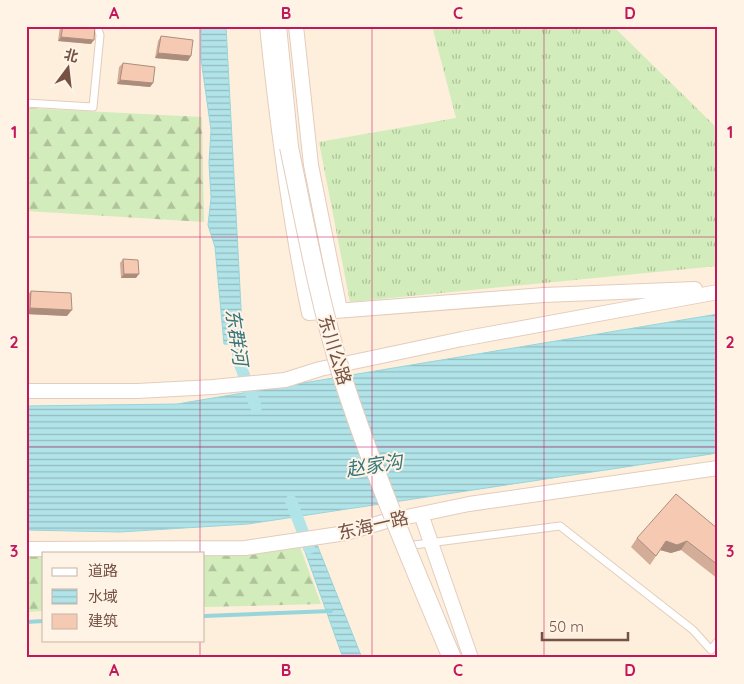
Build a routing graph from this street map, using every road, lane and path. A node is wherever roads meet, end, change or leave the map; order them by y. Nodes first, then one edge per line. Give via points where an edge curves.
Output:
1 (97, 26) edge
2 (267, 26) edge
3 (277, 26) edge
4 (296, 26) edge
5 (26, 103) edge
6 (718, 288) edge
7 (718, 292) edge
8 (340, 310) junction
9 (26, 391) edge
10 (718, 468) edge
11 (421, 514) junction
12 (383, 522) junction
13 (431, 542) junction
14 (398, 546) junction
15 (26, 549) edge
16 (718, 641) edge
17 (443, 658) edge
18 (452, 658) edge
19 (471, 658) edge

1 - 5 lane via 100,35 93,107
2 - 8 street via 279,143 309,313
3 - 18 street, 东川公路, bridge via 289,147 320,298 342,375 378,478
4 - 8 street via 311,165
6 - 8 street via 544,295
7 - 9 street via 462,338 285,380 213,387
10 - 11 street, 东海一路
11 - 12 street, 东海一路
11 - 13 street
12 - 14 street
12 - 15 street, 东海一路 via 346,533 245,548
13 - 14 lane
13 - 16 lane via 560,526 694,630 711,650
13 - 19 street
14 - 17 street

